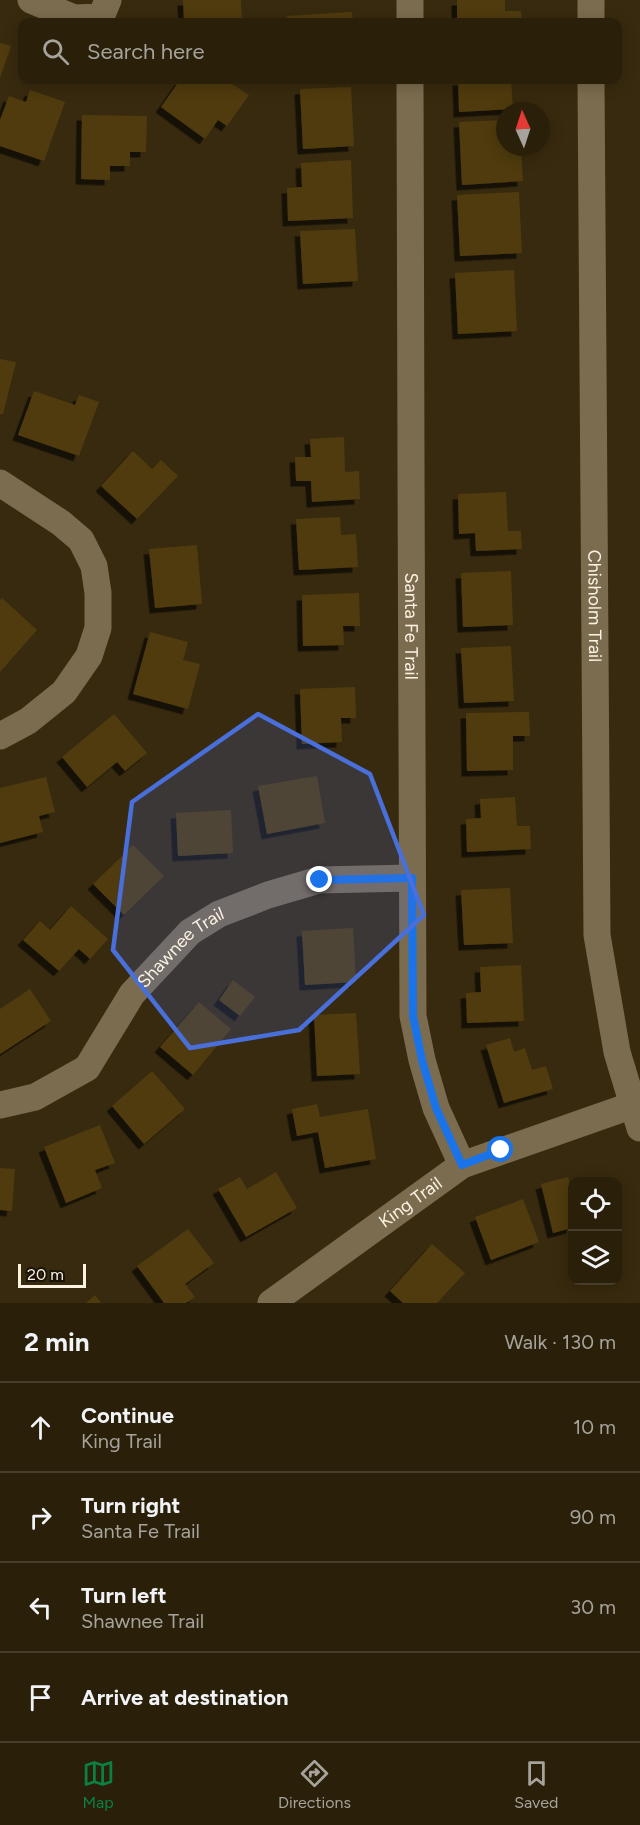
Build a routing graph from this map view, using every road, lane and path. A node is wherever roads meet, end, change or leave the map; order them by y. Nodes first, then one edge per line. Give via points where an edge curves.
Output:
1 (31, 0) edge
2 (108, 0) edge
3 (410, 0) edge
4 (591, 0) edge
5 (410, 18) edge
6 (591, 18) edge
7 (410, 84) edge
8 (591, 84) edge
9 (0, 483) edge
10 (0, 736) edge
11 (412, 878) junction
12 (0, 1105) edge
13 (637, 1116) edge
14 (462, 1165) junction
15 (271, 1303) edge

1 - 2 street via 74,18 101,17
3 - 5 street
4 - 6 street
7 - 11 street, Santa Fe Trail
8 - 13 street, Chisholm Trail via 597,935 617,1052
9 - 10 street via 81,540 94,566 98,628 89,656 63,692 28,721
11 - 12 street, Shawnee Trail via 320,880 219,914 190,932 132,994 87,1068 35,1097
11 - 14 street, Santa Fe Trail via 413,1016 436,1108
13 - 14 street, King Trail
14 - 15 street, King Trail

